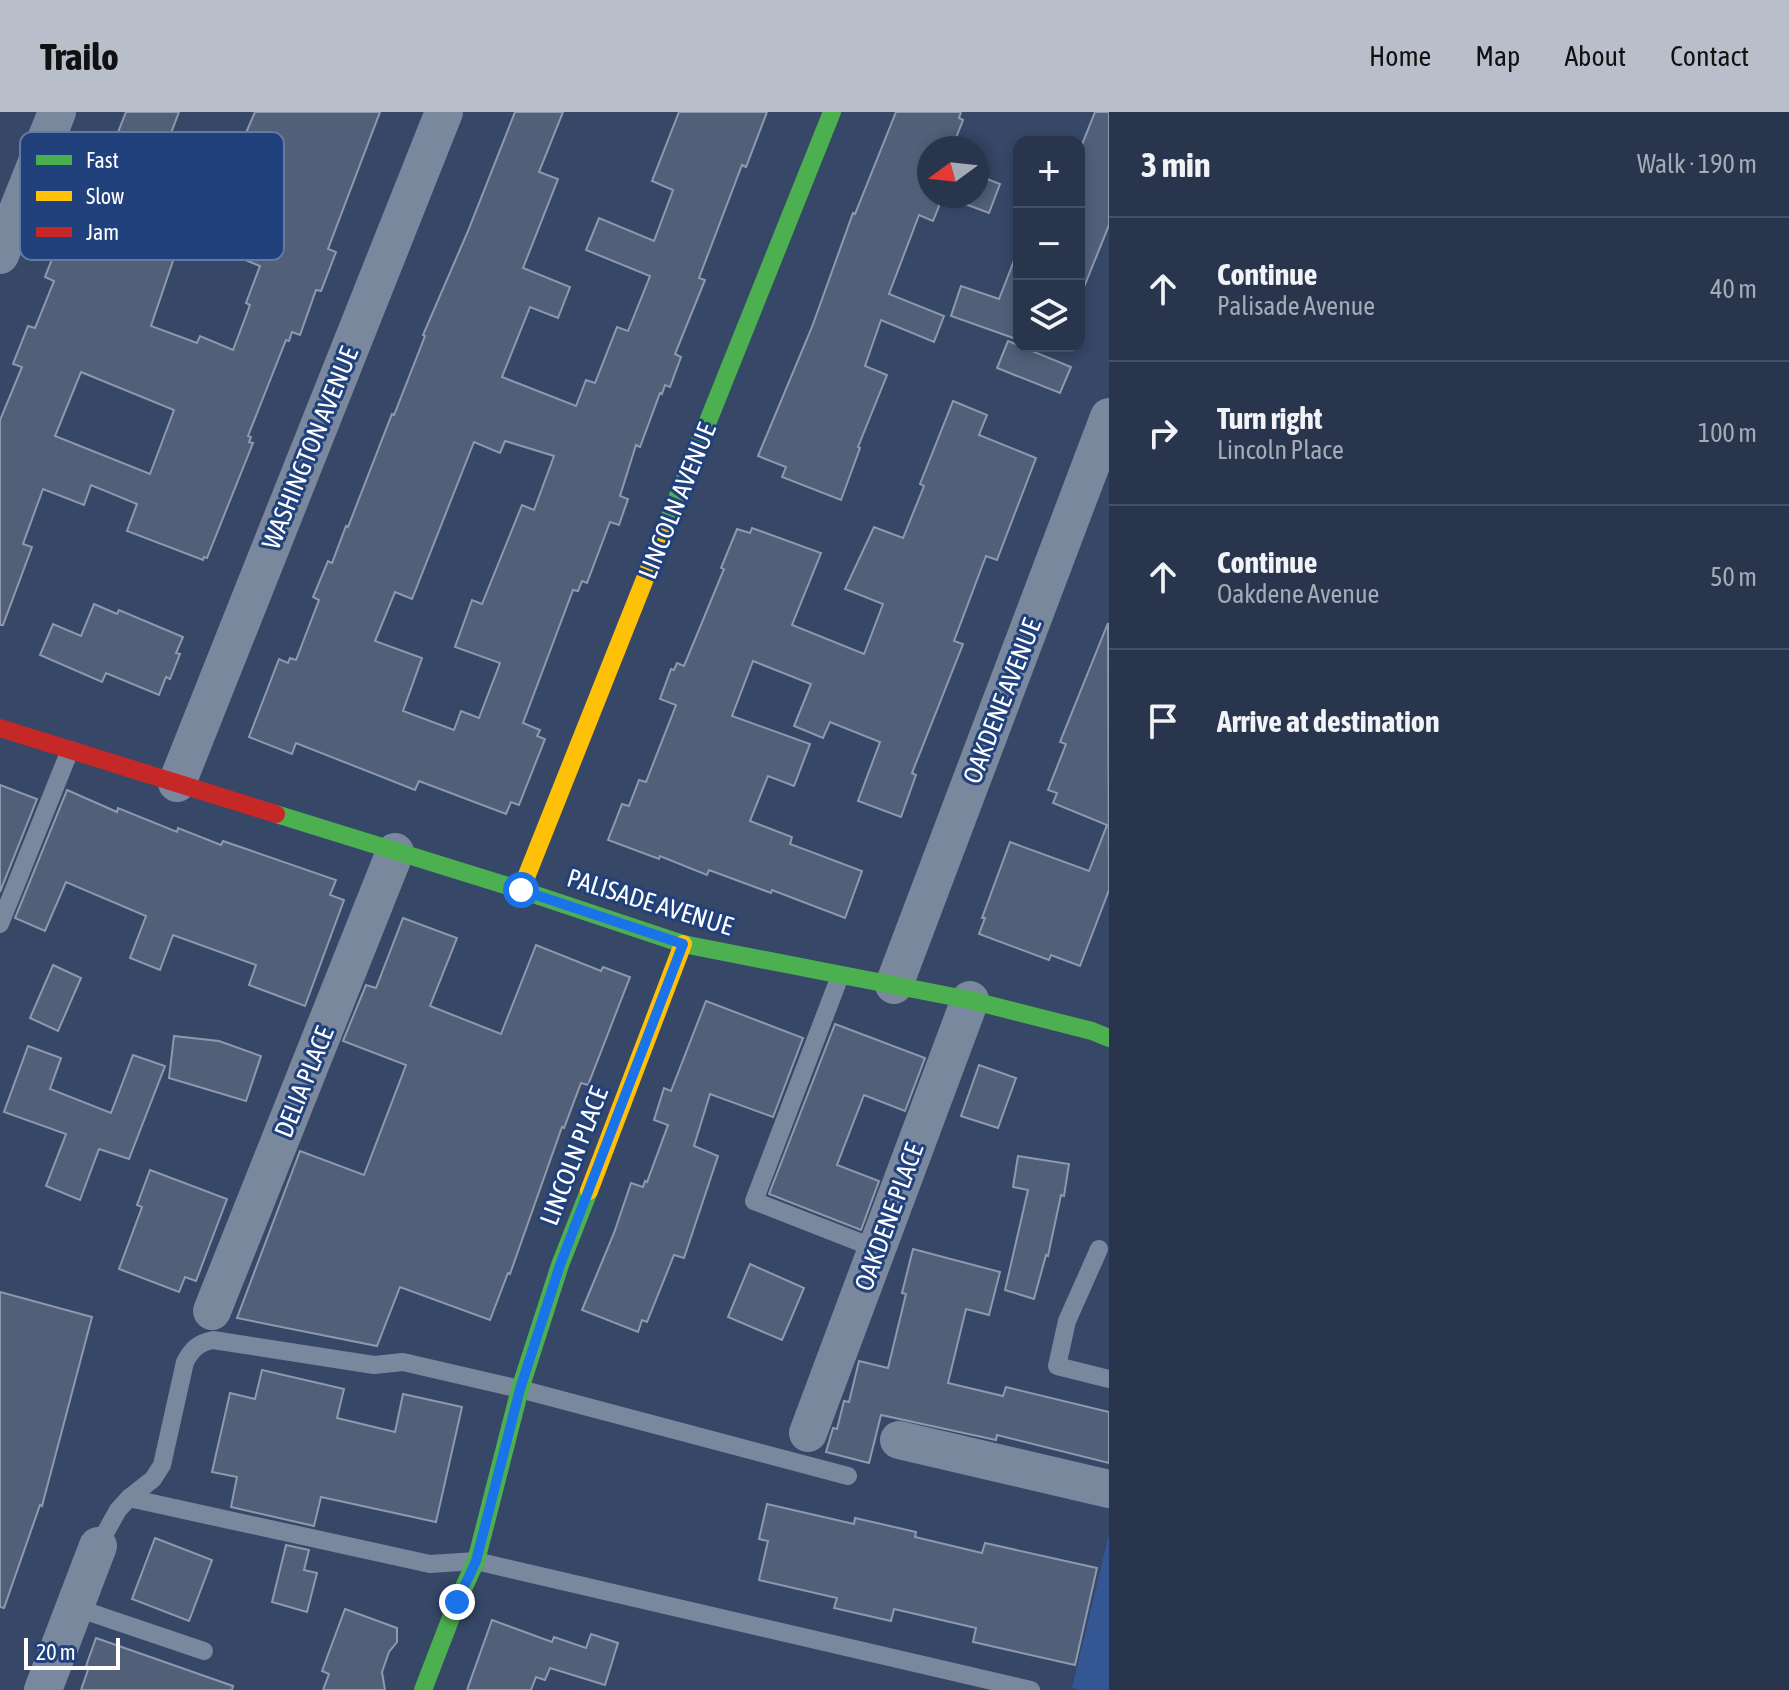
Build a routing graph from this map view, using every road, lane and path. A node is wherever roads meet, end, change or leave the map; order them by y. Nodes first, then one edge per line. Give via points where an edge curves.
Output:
1 (57, 112) edge
2 (444, 112) edge
3 (832, 112) edge
4 (49, 132) edge
5 (20, 205) edge
6 (0, 255) edge
7 (1109, 417) edge
8 (0, 728) edge
9 (70, 750) junction
10 (177, 783) junction
11 (395, 852) junction
12 (521, 890) junction
13 (0, 924) edge
14 (683, 944) junction
15 (840, 976) junction
16 (894, 985) junction
17 (970, 1000) junction
18 (1109, 1038) edge
19 (877, 1249) junction
20 (1099, 1249) dead end
21 (212, 1311) dead end
22 (1109, 1379) edge
23 (520, 1389) junction
24 (808, 1433) dead end
25 (899, 1440) dead end
26 (848, 1476) dead end
27 (1109, 1489) edge
28 (129, 1498) junction
29 (98, 1546) joint
30 (476, 1561) junction
31 (74, 1607) junction
32 (204, 1651) dead end
33 (43, 1690) edge
34 (423, 1690) edge
35 (1031, 1690) edge

1 - 4 street
2 - 10 street, WASHINGTON AVENUE
3 - 12 street, LINCOLN AVENUE
5 - 6 street
7 - 16 street, OAKDENE AVENUE
8 - 9 street, PALISADE AVENUE
9 - 10 street, PALISADE AVENUE
9 - 13 lane
10 - 11 street, PALISADE AVENUE
11 - 12 street, PALISADE AVENUE
11 - 21 street, DELIA PLACE
12 - 14 street, PALISADE AVENUE
14 - 15 street, PALISADE AVENUE
14 - 23 street, LINCOLN PLACE via 560,1265
15 - 16 street, PALISADE AVENUE
15 - 19 lane via 754,1201
16 - 17 street, PALISADE AVENUE
17 - 18 street, PALISADE AVENUE
17 - 19 street, OAKDENE PLACE
19 - 24 street, OAKDENE PLACE
20 - 22 lane via 1067,1321 1057,1366
23 - 26 lane
23 - 28 lane via 403,1362 374,1365 213,1340 202,1343 185,1362 162,1465
23 - 30 street
25 - 27 street
28 - 29 lane
28 - 30 lane via 430,1564
29 - 31 street
30 - 34 street
30 - 35 lane
31 - 32 lane
31 - 33 street

